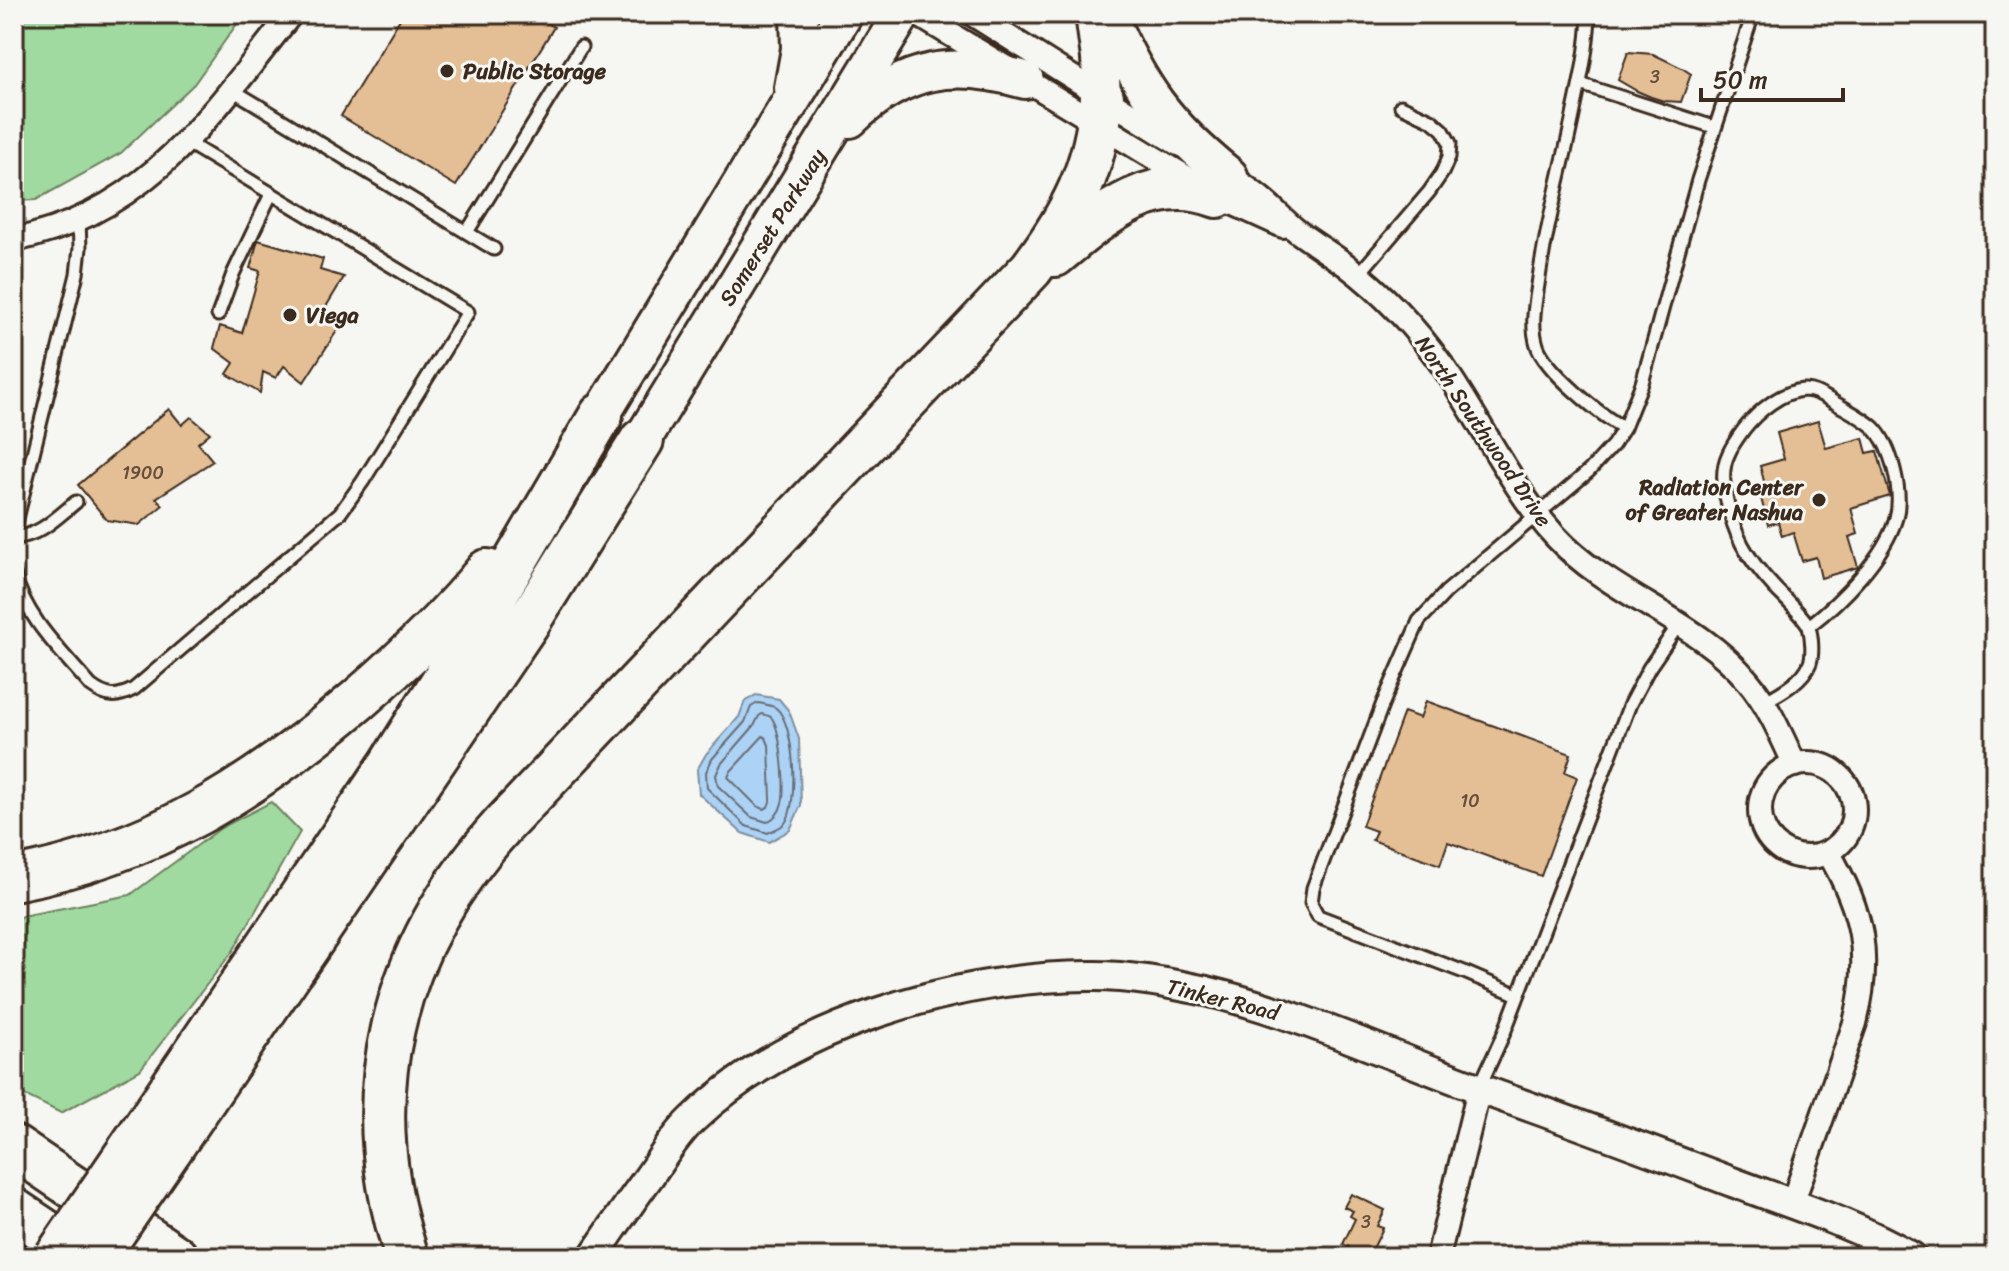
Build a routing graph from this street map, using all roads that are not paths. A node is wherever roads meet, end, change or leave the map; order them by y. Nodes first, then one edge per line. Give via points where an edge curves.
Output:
1 (291, 14) edge
2 (799, 14) edge
3 (844, 14) edge
4 (902, 14) edge
5 (917, 14) edge
6 (972, 14) edge
7 (1094, 14) edge
8 (1107, 14) edge
9 (1589, 14) edge
10 (1753, 14) edge
11 (581, 47) dead end
12 (1025, 80) junction
13 (1580, 84) junction
14 (231, 89) junction
15 (1401, 106) dead end
16 (1100, 111) junction
17 (784, 113) junction
18 (1714, 127) junction
19 (186, 142) junction
20 (812, 162) junction
21 (1223, 186) junction
22 (271, 194) junction
23 (79, 220) junction
24 (467, 232) junction
25 (14, 240) edge
26 (494, 249) dead end
27 (1358, 275) junction
28 (218, 315) dead end
29 (983, 321) junction
30 (601, 415) junction
31 (1624, 428) junction
32 (642, 440) joint
33 (76, 502) dead end
34 (1537, 514) junction
35 (14, 531) edge
36 (14, 538) edge
37 (14, 573) edge
38 (1679, 624) junction
39 (1809, 626) junction
40 (1764, 702) junction
41 (1795, 765) junction
42 (1828, 852) junction
43 (14, 879) edge
44 (1518, 995) junction
45 (1479, 1089) junction
46 (156, 1140) junction
47 (14, 1147) edge
48 (1792, 1204) junction
49 (14, 1210) edge
50 (14, 1242) edge
51 (39, 1257) edge
52 (56, 1257) edge
53 (84, 1257) edge
54 (97, 1257) edge
55 (176, 1257) edge
56 (407, 1257) edge
57 (593, 1257) edge
58 (1438, 1257) edge
59 (1912, 1257) edge

1 - 14 street
2 - 17 main road via 798,65
3 - 17 main road
4 - 20 main road, Somerset Parkway
5 - 12 street, North Southwood Drive
6 - 16 street, North Southwood Drive
7 - 16 main road
8 - 21 main road via 1160,111
9 - 13 lane
10 - 18 lane
11 - 24 lane
12 - 16 street, North Southwood Drive
12 - 20 main road via 955,69 905,79 858,111
13 - 18 lane
13 - 31 lane via 1542,254 1534,333 1549,365
14 - 19 street
14 - 24 lane
15 - 27 lane via 1443,130 1450,143 1449,157 1429,192
16 - 21 street, North Southwood Drive
16 - 29 highway via 1090,163 1066,218 1031,269
17 - 30 main road
18 - 31 lane via 1642,383
19 - 22 lane
19 - 23 street via 134,188
20 - 32 main road, Somerset Parkway
21 - 27 street, North Southwood Drive via 1246,211 1299,233
21 - 29 highway via 1171,188 1127,202 1073,240
22 - 28 lane
22 - 37 lane via 468,312 363,481 327,526 123,695 112,697 91,686 26,606
23 - 25 street
23 - 35 lane via 77,274
24 - 26 lane
27 - 34 street, North Southwood Drive via 1431,349
29 - 56 highway via 503,825 445,900 407,981 385,1072 385,1154
30 - 43 highway via 531,516 455,610 302,746 217,804 165,831 93,859
30 - 46 highway via 484,614
31 - 34 lane via 1589,471
32 - 46 highway via 527,624
33 - 36 lane via 39,532
34 - 38 street, North Southwood Drive via 1585,563
34 - 44 lane via 1419,621 1311,903 1318,916
38 - 40 street, North Southwood Drive via 1732,664
38 - 44 lane via 1630,704
39 - 39 lane via 1749,559 1729,516 1724,488 1733,443 1760,413 1807,390 1871,425 1881,436 1898,501 1883,546 1853,585
39 - 40 lane via 1809,666
40 - 41 street, North Southwood Drive
41 - 42 street via 1815,764 1833,771 1851,793 1852,822
41 - 42 street via 1768,785 1761,801 1764,827 1786,852 1811,857
42 - 48 street via 1861,926 1864,972 1853,1031
44 - 45 lane
45 - 48 street, Tinker Road
45 - 57 street, Tinker Road via 1332,1030 1203,991 1091,976 984,986 845,1026 733,1085 680,1134
45 - 58 street
46 - 52 highway, bridge
46 - 54 highway, bridge
47 - 55 highway
48 - 59 street, Tinker Road
49 - 53 highway
50 - 51 highway

